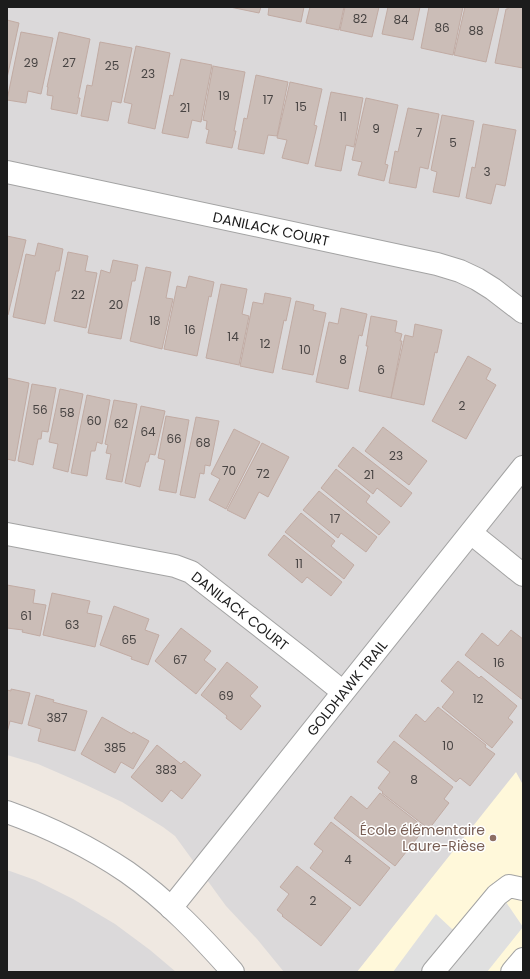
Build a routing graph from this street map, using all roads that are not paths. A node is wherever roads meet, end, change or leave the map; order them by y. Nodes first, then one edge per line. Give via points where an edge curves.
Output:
1 (7, 172) edge
2 (523, 312) edge
3 (523, 467) edge
4 (471, 533) junction
5 (7, 534) edge
6 (523, 575) edge
7 (343, 692) junction
8 (7, 812) edge
9 (523, 889) edge
10 (171, 908) junction
11 (523, 959) edge
12 (233, 972) edge
13 (432, 972) edge
14 (512, 972) edge

1 - 2 street, DANILACK COURT via 452,268 483,282
3 - 4 street, GOLDHAWK TRAIL
4 - 6 street
4 - 7 street, GOLDHAWK TRAIL
5 - 7 street, DANILACK COURT via 175,566 191,572
7 - 10 street, GOLDHAWK TRAIL
8 - 10 street via 43,826 107,860 127,872
9 - 13 street via 509,886 497,895
10 - 12 street
11 - 14 street

